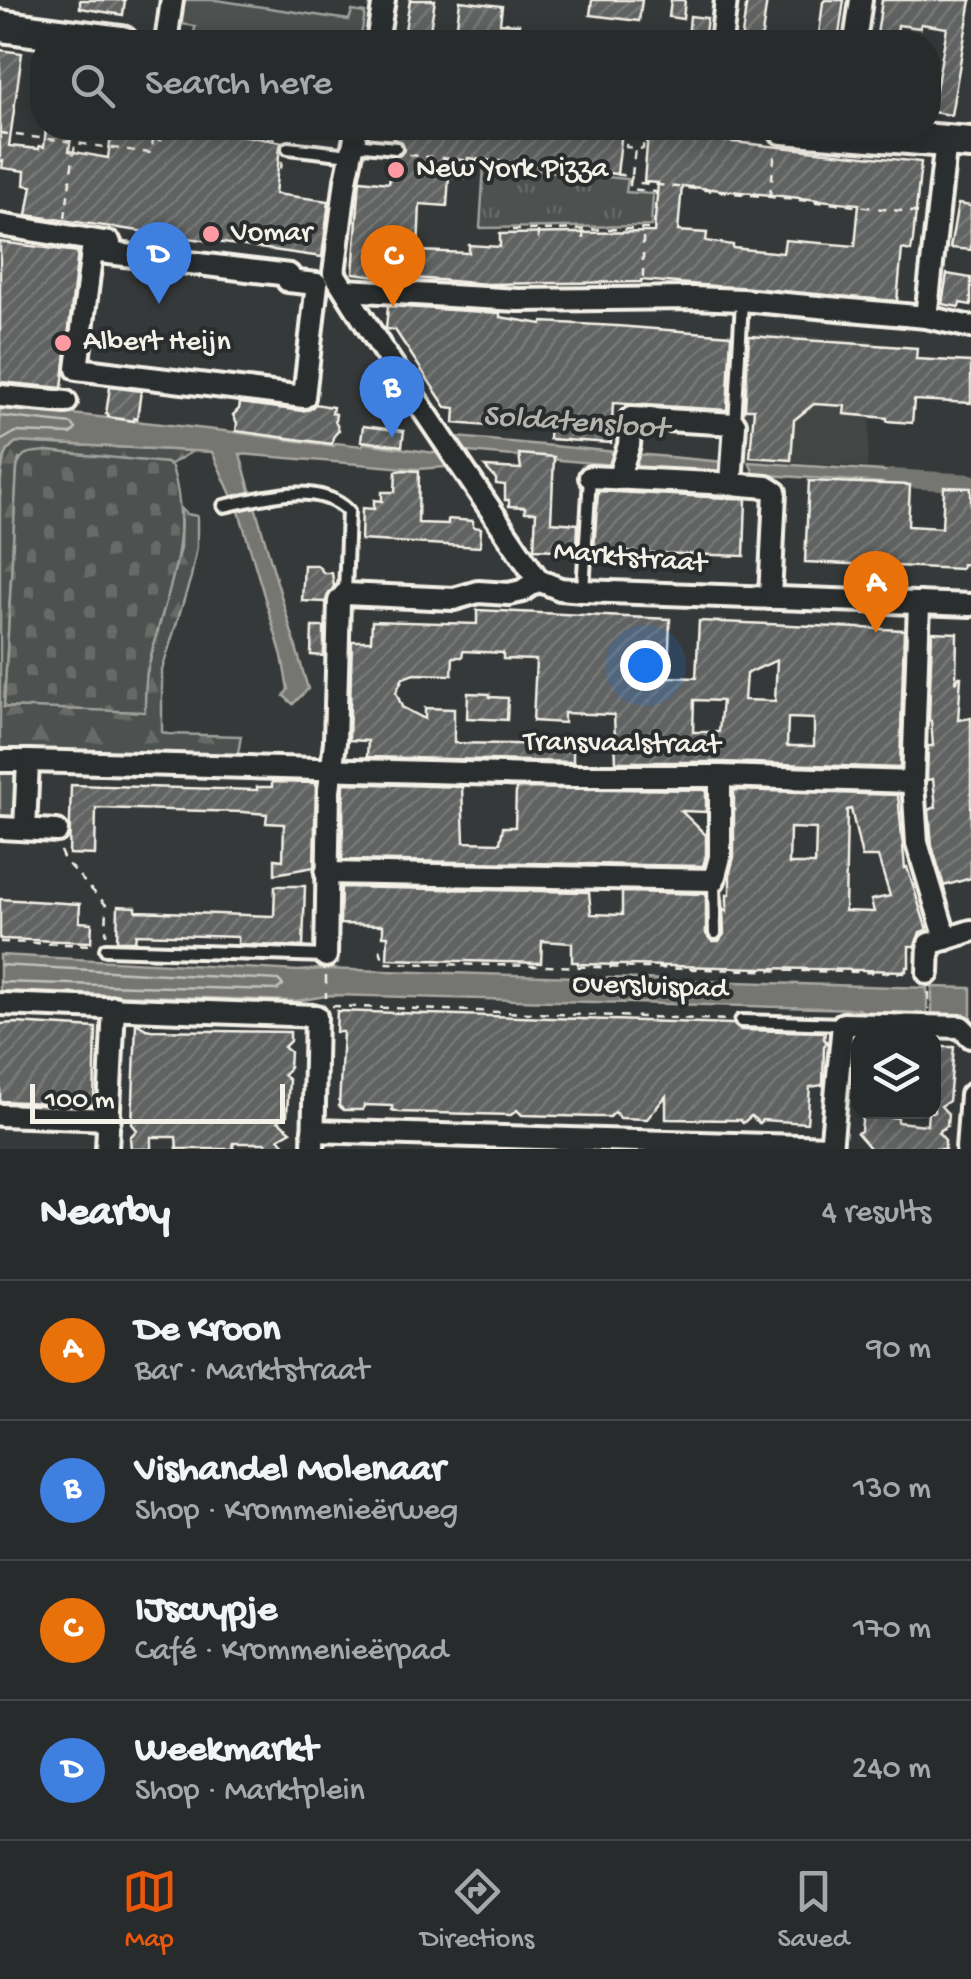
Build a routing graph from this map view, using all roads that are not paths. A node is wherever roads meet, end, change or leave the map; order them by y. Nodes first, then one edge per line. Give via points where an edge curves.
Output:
1 (172, 0) edge
2 (384, 0) edge
3 (726, 0) edge
4 (861, 0) edge
5 (0, 26) edge
6 (30, 30) edge
7 (168, 30) edge
8 (379, 30) edge
9 (723, 30) edge
10 (856, 30) edge
11 (964, 141) edge
12 (354, 142) edge
13 (288, 148) road end
14 (396, 148) road end
15 (0, 225) edge
16 (100, 247) junction
17 (331, 278) junction
18 (742, 300) junction
19 (926, 317) junction
20 (971, 326) edge
21 (86, 349) dead end
22 (0, 396) edge
23 (66, 402) dead end
24 (735, 424) junction
25 (732, 471) junction
26 (620, 473) junction
27 (590, 477) joint
28 (224, 506) dead end
29 (538, 580) junction
30 (583, 591) junction
31 (345, 594) junction
32 (770, 598) junction
33 (920, 602) junction
34 (971, 605) edge
35 (28, 761) junction
36 (0, 762) edge
37 (331, 769) junction
38 (720, 776) junction
39 (913, 782) junction
40 (0, 828) edge
41 (25, 829) junction
42 (57, 830) road end
43 (326, 874) junction
44 (714, 880) junction
45 (971, 931) edge
46 (715, 933) dead end
47 (946, 939) junction
48 (106, 947) road end
49 (326, 961) joint
50 (929, 979) road end
51 (0, 1004) edge
52 (114, 1008) junction
53 (740, 1021) road end
54 (842, 1024) junction
55 (971, 1036) edge
56 (971, 1095) edge
57 (0, 1116) edge
58 (110, 1120) junction
59 (313, 1140) edge
60 (678, 1145) edge
61 (831, 1148) edge
62 (107, 1149) edge
63 (968, 1149) edge

1 - 7 street
2 - 8 street
3 - 9 street
4 - 10 street
5 - 6 street
11 - 19 street via 937,214
12 - 13 lane
12 - 14 lane
12 - 17 street
15 - 16 street
16 - 16 street via 92,251 77,369 304,397 317,284
16 - 17 street
16 - 21 lane
17 - 18 street via 518,300
17 - 29 street
18 - 19 street
18 - 24 lane
19 - 20 street
22 - 23 street
24 - 25 street
24 - 26 street via 631,418
25 - 26 street
25 - 32 street via 775,492
26 - 27 street
27 - 30 lane
28 - 31 lane via 292,493 337,500 348,511
29 - 30 street, Marktstraat
29 - 31 street, Marktstraat via 509,594 454,599
30 - 32 street, Marktstraat
31 - 37 street via 339,601
32 - 33 street, Marktstraat
33 - 34 street, Marktstraat
33 - 39 street
35 - 36 street, Transvaalstraat
35 - 37 street, Transvaalstraat
35 - 41 street
37 - 38 street, Transvaalstraat
37 - 43 street
38 - 39 street, Transvaalstraat
38 - 44 street
39 - 47 street via 917,843
40 - 41 street
41 - 42 street
43 - 44 street
43 - 49 street
44 - 46 lane
45 - 47 street
47 - 50 street via 929,944
48 - 49 lane
51 - 52 street
52 - 58 street
52 - 59 street via 323,1007
53 - 54 lane, Oversluispad
54 - 55 street, Oversluispad via 962,1027
54 - 61 street
56 - 63 street
57 - 58 street
58 - 62 street
59 - 60 street
60 - 61 street

